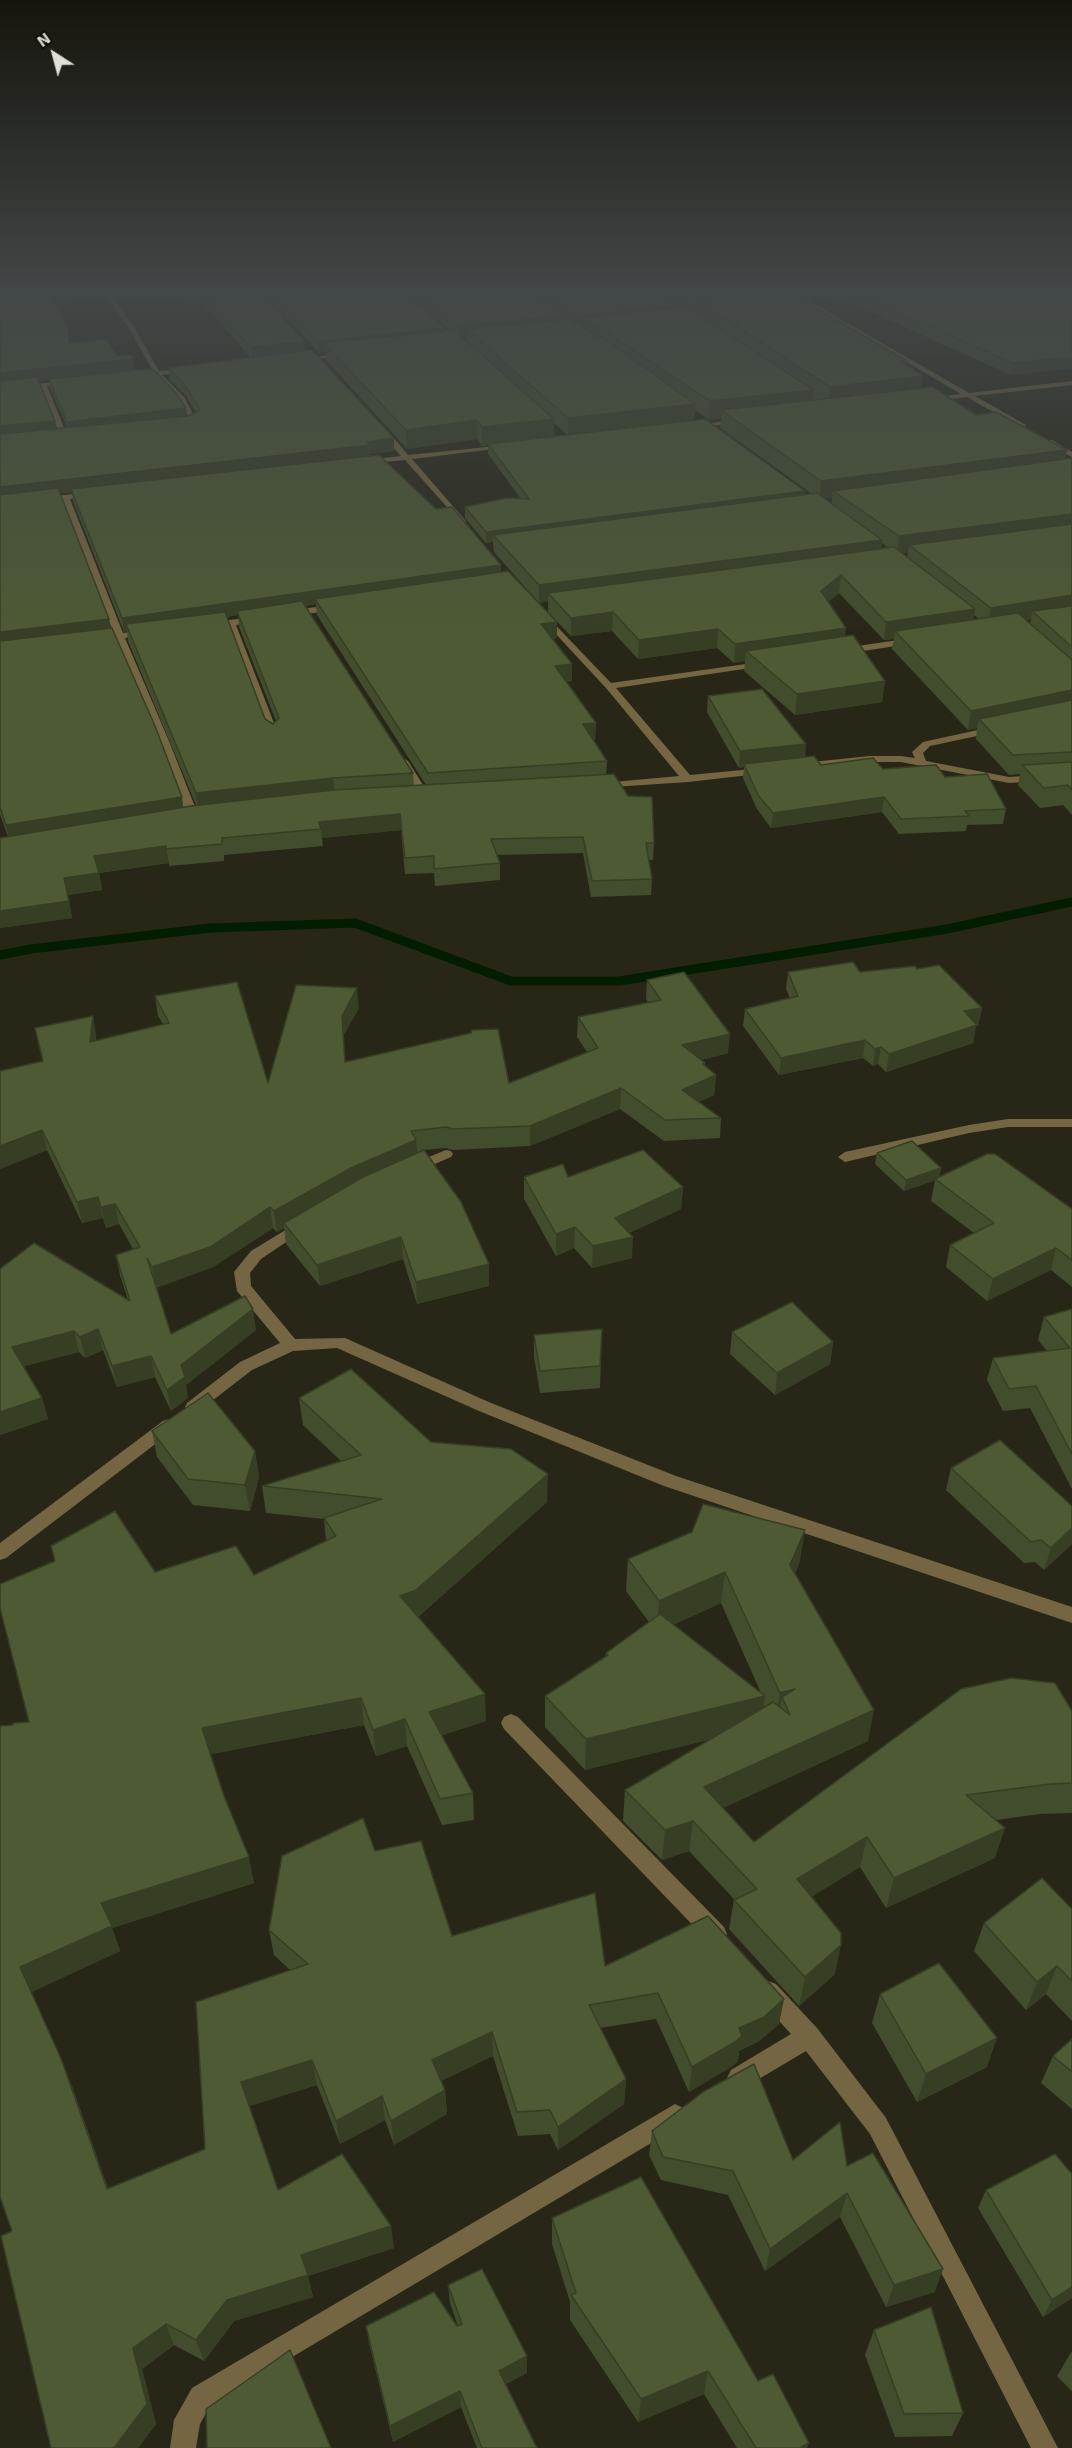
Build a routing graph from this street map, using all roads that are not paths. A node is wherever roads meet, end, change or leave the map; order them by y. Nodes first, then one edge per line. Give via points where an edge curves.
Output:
1 (52, 408) edge
2 (187, 408) edge
3 (990, 408) edge
4 (698, 418) edge
5 (750, 420) edge
6 (377, 424) edge
7 (707, 424) junction
8 (175, 426) edge
9 (683, 427) edge
10 (716, 431) edge
11 (1029, 431) edge
12 (75, 436) edge
13 (64, 437) junction
14 (1039, 437) edge
15 (48, 438) edge
16 (514, 446) edge
17 (1072, 455) edge
18 (408, 458) junction
19 (360, 463) edge
20 (100, 493) edge
21 (65, 497) junction
22 (0, 504) edge
23 (468, 530) edge
24 (342, 606) edge
25 (548, 607) edge
26 (275, 616) edge
27 (264, 618) edge
28 (231, 623) junction
29 (197, 627) edge
30 (152, 632) edge
31 (119, 636) junction
32 (926, 639) edge
33 (83, 641) edge
34 (832, 653) edge
35 (773, 662) edge
36 (609, 686) junction
37 (1005, 727) edge
38 (274, 736) edge
39 (394, 747) edge
40 (922, 763) junction
41 (1072, 776) edge
42 (688, 779) junction
43 (586, 787) edge
44 (425, 796) edge
45 (193, 817) edge
46 (1072, 1123) edge
47 (446, 1154) dead end
48 (844, 1157) dead end
49 (403, 1173) edge
50 (320, 1215) edge
51 (291, 1345) junction
52 (0, 1553) edge
53 (1072, 1616) edge
54 (511, 1723) dead end
55 (733, 1953) edge
56 (756, 1978) edge
57 (809, 2036) junction
58 (183, 2448) edge
59 (1045, 2448) edge

1 - 13 street
2 - 8 street via 195,422
3 - 11 street
4 - 7 street
5 - 7 street
6 - 18 street
7 - 9 street
7 - 10 street
12 - 13 street
13 - 15 street
14 - 17 street
16 - 18 street
18 - 19 street
18 - 23 street
20 - 21 street
21 - 22 street
21 - 31 street
24 - 26 street via 311,616
25 - 36 street via 536,608
27 - 28 street
28 - 29 street
28 - 38 street
30 - 31 street
31 - 33 street
31 - 45 street
32 - 34 street
35 - 36 street
36 - 42 street
37 - 40 street via 927,744 917,752
39 - 44 street
40 - 41 street via 1009,780
40 - 42 street via 870,759
42 - 43 street
46 - 48 street via 978,1127
47 - 49 street
50 - 51 street via 256,1255 242,1272 243,1287
51 - 52 street via 246,1366
51 - 53 street via 339,1342 485,1407 670,1481
54 - 55 street
56 - 57 street
57 - 58 street via 201,2397 187,2420
57 - 59 street via 878,2126

